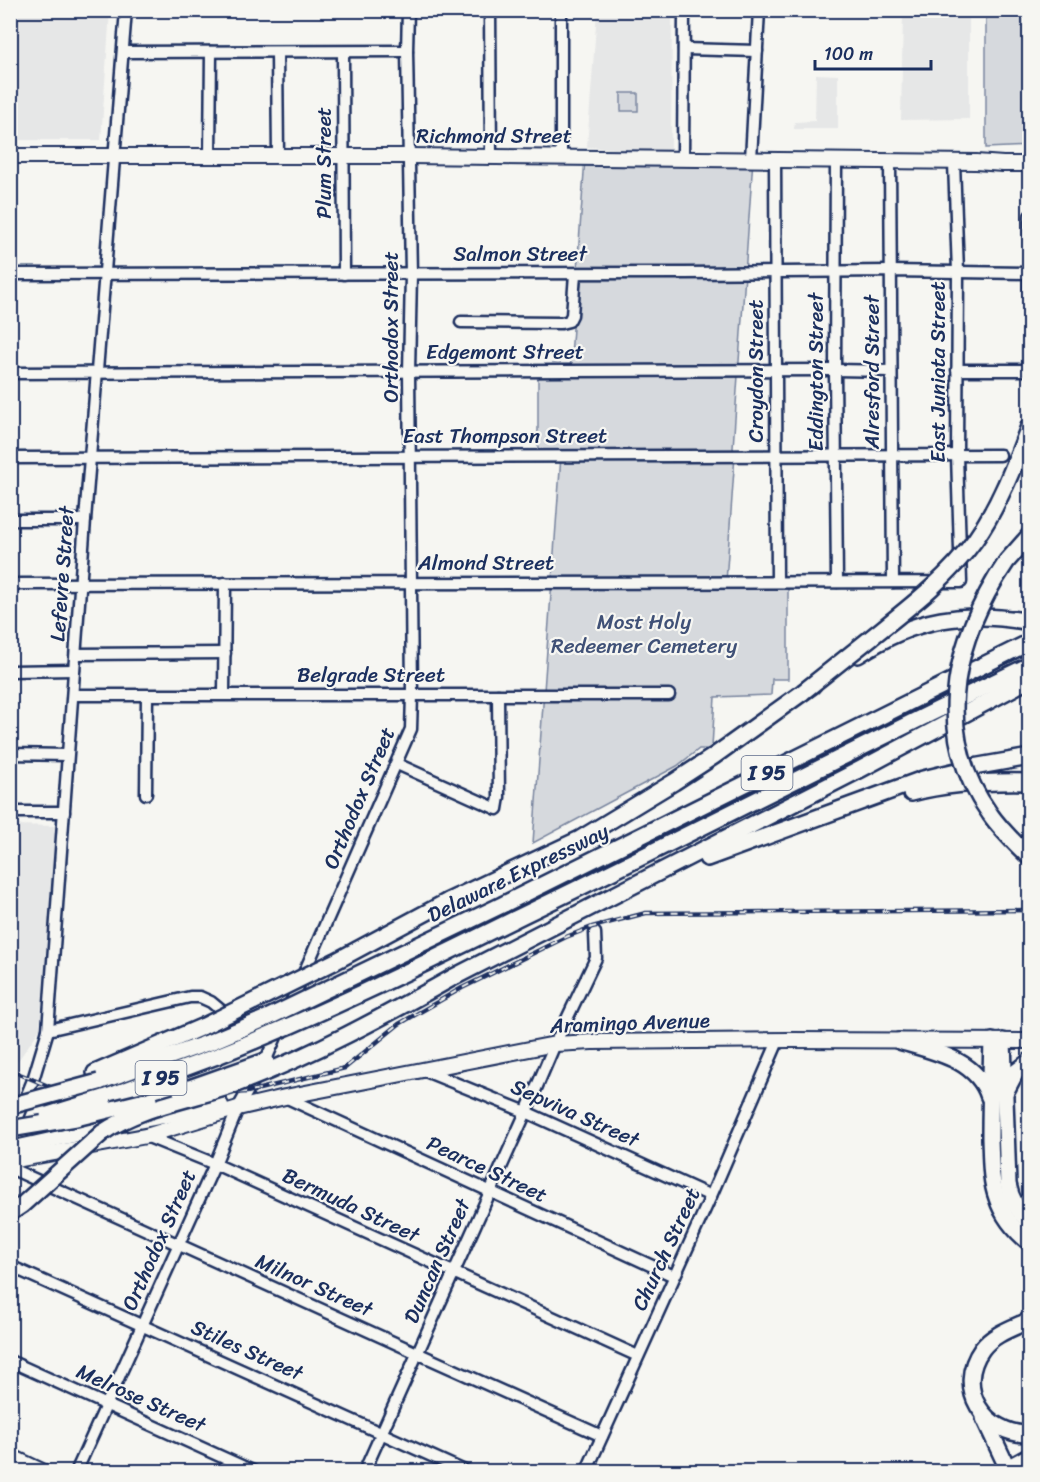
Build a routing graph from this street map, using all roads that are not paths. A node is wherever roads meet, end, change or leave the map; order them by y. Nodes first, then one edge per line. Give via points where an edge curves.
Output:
1 (126, 10) edge
2 (408, 10) edge
3 (490, 10) edge
4 (561, 10) edge
5 (684, 10) edge
6 (759, 10) edge
7 (684, 49) junction
8 (407, 51) junction
9 (757, 51) junction
10 (123, 52) junction
11 (211, 52) junction
12 (277, 52) junction
13 (343, 52) junction
14 (114, 155) junction
15 (10, 156) edge
16 (210, 156) junction
17 (409, 156) junction
18 (278, 157) junction
19 (343, 157) junction
20 (1029, 157) edge
21 (491, 158) junction
22 (561, 158) junction
23 (682, 159) junction
24 (751, 159) junction
25 (775, 159) junction
26 (836, 161) junction
27 (890, 162) junction
28 (976, 162) junction
29 (954, 163) junction
30 (1029, 164) edge
31 (1029, 216) edge
32 (835, 271) junction
33 (891, 271) junction
34 (957, 272) junction
35 (106, 273) junction
36 (776, 273) junction
37 (1029, 273) edge
38 (10, 274) edge
39 (344, 274) junction
40 (411, 274) junction
41 (575, 274) junction
42 (461, 322) dead end
43 (776, 370) junction
44 (835, 370) junction
45 (957, 370) junction
46 (1029, 370) edge
47 (891, 371) junction
48 (409, 372) junction
49 (10, 373) edge
50 (97, 374) junction
51 (1029, 424) edge
52 (776, 455) junction
53 (836, 455) junction
54 (891, 455) junction
55 (957, 455) junction
56 (1000, 455) dead end
57 (411, 456) junction
58 (91, 457) junction
59 (10, 458) edge
60 (10, 520) edge
61 (85, 520) junction
62 (1029, 535) edge
63 (411, 582) junction
64 (777, 582) junction
65 (837, 582) junction
66 (893, 582) junction
67 (961, 582) joint
68 (225, 583) junction
69 (10, 584) edge
70 (81, 584) junction
71 (1029, 622) edge
72 (1029, 642) edge
73 (225, 653) junction
74 (76, 654) junction
75 (1029, 665) edge
76 (74, 670) junction
77 (10, 671) edge
78 (1029, 679) edge
79 (803, 692) junction
80 (224, 694) junction
81 (73, 695) junction
82 (412, 695) junction
83 (498, 695) junction
84 (669, 695) dead end
85 (147, 696) junction
86 (10, 754) edge
87 (67, 755) junction
88 (1029, 757) edge
89 (397, 764) junction
90 (1029, 782) edge
91 (146, 794) dead end
92 (10, 812) edge
93 (64, 812) junction
94 (824, 816) junction
95 (1029, 858) edge
96 (594, 906) junction
97 (595, 933) dead end
98 (452, 978) junction
99 (48, 1030) junction
100 (778, 1041) junction
101 (900, 1041) junction
102 (998, 1041) junction
103 (1029, 1041) edge
104 (555, 1044) junction
105 (268, 1055) junction
106 (1029, 1061) edge
107 (421, 1069) junction
108 (97, 1077) junction
109 (1005, 1094) junction
110 (285, 1097) junction
111 (990, 1101) junction
112 (10, 1106) edge
113 (238, 1108) junction
114 (526, 1112) junction
115 (10, 1128) edge
116 (10, 1134) edge
117 (146, 1136) junction
118 (10, 1149) edge
119 (10, 1161) edge
120 (215, 1164) junction
121 (10, 1168) edge
122 (489, 1192) junction
123 (711, 1196) junction
124 (10, 1213) edge
125 (1029, 1223) edge
126 (1029, 1243) edge
127 (179, 1245) junction
128 (10, 1266) edge
129 (453, 1273) junction
130 (674, 1276) junction
131 (1029, 1320) edge
132 (142, 1324) junction
133 (417, 1353) junction
134 (638, 1356) junction
135 (10, 1361) edge
136 (107, 1404) junction
137 (981, 1413) junction
138 (381, 1433) junction
139 (1029, 1434) edge
140 (602, 1436) junction
141 (1029, 1455) edge
142 (10, 1456) edge
143 (1003, 1469) edge
144 (44, 1472) edge
145 (76, 1472) edge
146 (255, 1472) edge
147 (364, 1472) edge
148 (467, 1472) edge
149 (586, 1472) edge

1 - 10 street, Lefevre Street
2 - 8 street, Orthodox Street
3 - 21 street
4 - 22 street
5 - 7 street
6 - 9 street
7 - 9 street
7 - 23 street
8 - 13 street
8 - 17 street, Orthodox Street
9 - 24 street
10 - 11 street
10 - 14 street, Lefevre Street
11 - 12 street
11 - 16 street
12 - 13 street
12 - 18 street
13 - 19 street, Plum Street
14 - 15 main road, Richmond Street
14 - 16 main road, Richmond Street
14 - 35 street, Lefevre Street
16 - 18 main road, Richmond Street
17 - 19 main road, Richmond Street
17 - 21 main road, Richmond Street
17 - 40 street, Orthodox Street
18 - 19 main road, Richmond Street
19 - 39 street, Plum Street
20 - 28 main road, Richmond Street
21 - 22 main road, Richmond Street
22 - 23 main road, Richmond Street
23 - 24 main road, Richmond Street
24 - 25 main road, Richmond Street
25 - 26 main road, Richmond Street
25 - 36 street, Croydon Street
26 - 27 main road, Richmond Street
26 - 32 street, Eddington Street
27 - 29 main road, Richmond Street
27 - 33 street, Alresford Street
28 - 29 main road, Richmond Street
28 - 30 main road, Richmond Street
29 - 34 street, East Juniata Street
31 - 37 street
32 - 33 street, Salmon Street
32 - 36 street, Salmon Street
32 - 44 street, Eddington Street
33 - 34 street, Salmon Street
33 - 47 street, Alresford Street
34 - 37 street, Salmon Street
34 - 45 street, East Juniata Street
35 - 38 street, Salmon Street
35 - 39 street, Salmon Street
35 - 50 street, Lefevre Street
36 - 41 street, Salmon Street
36 - 43 street, Croydon Street
37 - 46 street
39 - 40 street, Salmon Street
40 - 41 street, Salmon Street
40 - 48 street, Orthodox Street
41 - 42 street via 569,321
43 - 44 street, Edgemont Street
43 - 48 street, Edgemont Street
43 - 52 street, Croydon Street
44 - 47 street, Edgemont Street
44 - 53 street, Eddington Street
45 - 46 street
45 - 55 street, East Juniata Street
47 - 54 street, Alresford Street
48 - 50 street, Edgemont Street
48 - 57 street, Orthodox Street
49 - 50 street, Edgemont Street
50 - 58 street, Lefevre Street
51 - 79 highway, bridge via 1003,492 960,558 920,598
52 - 53 street, East Thompson Street
52 - 57 street, East Thompson Street
52 - 64 street, Croydon Street
53 - 54 street, East Thompson Street
53 - 65 street, Eddington Street
54 - 55 street, East Thompson Street
54 - 66 street, Alresford Street
55 - 56 street, East Thompson Street
55 - 67 street, East Juniata Street
57 - 58 street, East Thompson Street
57 - 63 street, Orthodox Street
58 - 59 street, East Thompson Street
58 - 61 street, Lefevre Street
60 - 61 street
61 - 70 street, Lefevre Street
62 - 95 highway, bridge via 996,578 973,623 962,656 955,711 956,734 966,771 999,825
63 - 64 street, Almond Street
63 - 68 street, Almond Street
63 - 82 street, Orthodox Street
64 - 65 street, Almond Street
65 - 66 street, Almond Street
66 - 67 street, Almond Street
68 - 70 street, Almond Street
68 - 73 street
69 - 70 street, Almond Street
70 - 74 street, Lefevre Street
71 - 79 highway, bridge via 970,616 914,626 880,641
72 - 108 highway, Delaware Expressway / I 95, bridge via 268,1017 210,1042
73 - 74 street
73 - 80 street
74 - 76 street, Lefevre Street
75 - 115 highway, Delaware Expressway / I 95, bridge via 374,988 217,1056
76 - 77 street
76 - 81 street, Lefevre Street
78 - 96 highway
79 - 108 highway, bridge via 714,756 580,838
80 - 82 street, Belgrade Street
80 - 85 street, Belgrade Street
81 - 85 street, Belgrade Street
81 - 87 street, Lefevre Street
82 - 83 street, Belgrade Street
82 - 89 street, Orthodox Street via 411,729
83 - 84 street, Belgrade Street
83 - 89 street via 497,809
85 - 91 street
86 - 87 street
87 - 93 street, Lefevre Street
88 - 94 highway via 948,772
89 - 105 street, Orthodox Street
90 - 94 highway via 958,784
92 - 93 street
93 - 99 street, Lefevre Street
94 - 96 highway via 723,851
96 - 98 highway
97 - 104 street, Duncan Street via 596,958
98 - 115 highway, bridge via 296,1049 191,1088 76,1118
98 - 124 highway, bridge via 283,1065 116,1123
99 - 105 street via 200,997 246,1031
99 - 116 street, Lefevre Street via 33,1080
100 - 101 main road, Aramingo Avenue
100 - 104 main road, Aramingo Avenue
100 - 123 street, Church Street
101 - 102 main road, Aramingo Avenue
101 - 111 highway via 964,1064 981,1081
102 - 103 main road, Aramingo Avenue
102 - 109 highway
102 - 111 highway
104 - 107 main road, Aramingo Avenue
104 - 114 street, Duncan Street
105 - 113 street, Orthodox Street
106 - 109 highway via 1016,1072
107 - 110 main road, Aramingo Avenue
107 - 114 street, Sepviva Street
108 - 112 highway, bridge
109 - 125 highway via 1008,1184 1011,1198
110 - 113 main road, Aramingo Avenue
110 - 122 street, Pearce Street
111 - 126 highway via 992,1179 997,1199 1005,1216
113 - 117 main road
113 - 118 main road via 221,1105
113 - 120 street, Orthodox Street
114 - 122 street, Duncan Street
114 - 123 street, Sepviva Street
117 - 119 main road
117 - 120 street, Bermuda Street
120 - 127 street, Orthodox Street
120 - 129 street, Bermuda Street
121 - 127 street, Milnor Street
122 - 129 street, Duncan Street
122 - 130 street, Pearce Street
123 - 130 street, Church Street
127 - 132 street, Orthodox Street
127 - 133 street, Milnor Street
128 - 132 street, Stiles Street
129 - 133 street, Duncan Street
129 - 134 street, Bermuda Street
130 - 134 street, Church Street
131 - 137 highway via 994,1337 978,1355 972,1382
132 - 136 street, Orthodox Street
132 - 138 street, Stiles Street
133 - 138 street, Duncan Street
133 - 140 street, Milnor Street
134 - 140 street, Church Street
135 - 136 street, Melrose Street
136 - 145 street, Orthodox Street
136 - 146 street, Melrose Street
137 - 139 highway via 998,1427
137 - 143 highway
138 - 147 street, Duncan Street
138 - 148 street, Stiles Street
140 - 149 street, Church Street
141 - 143 main road
142 - 144 main road

